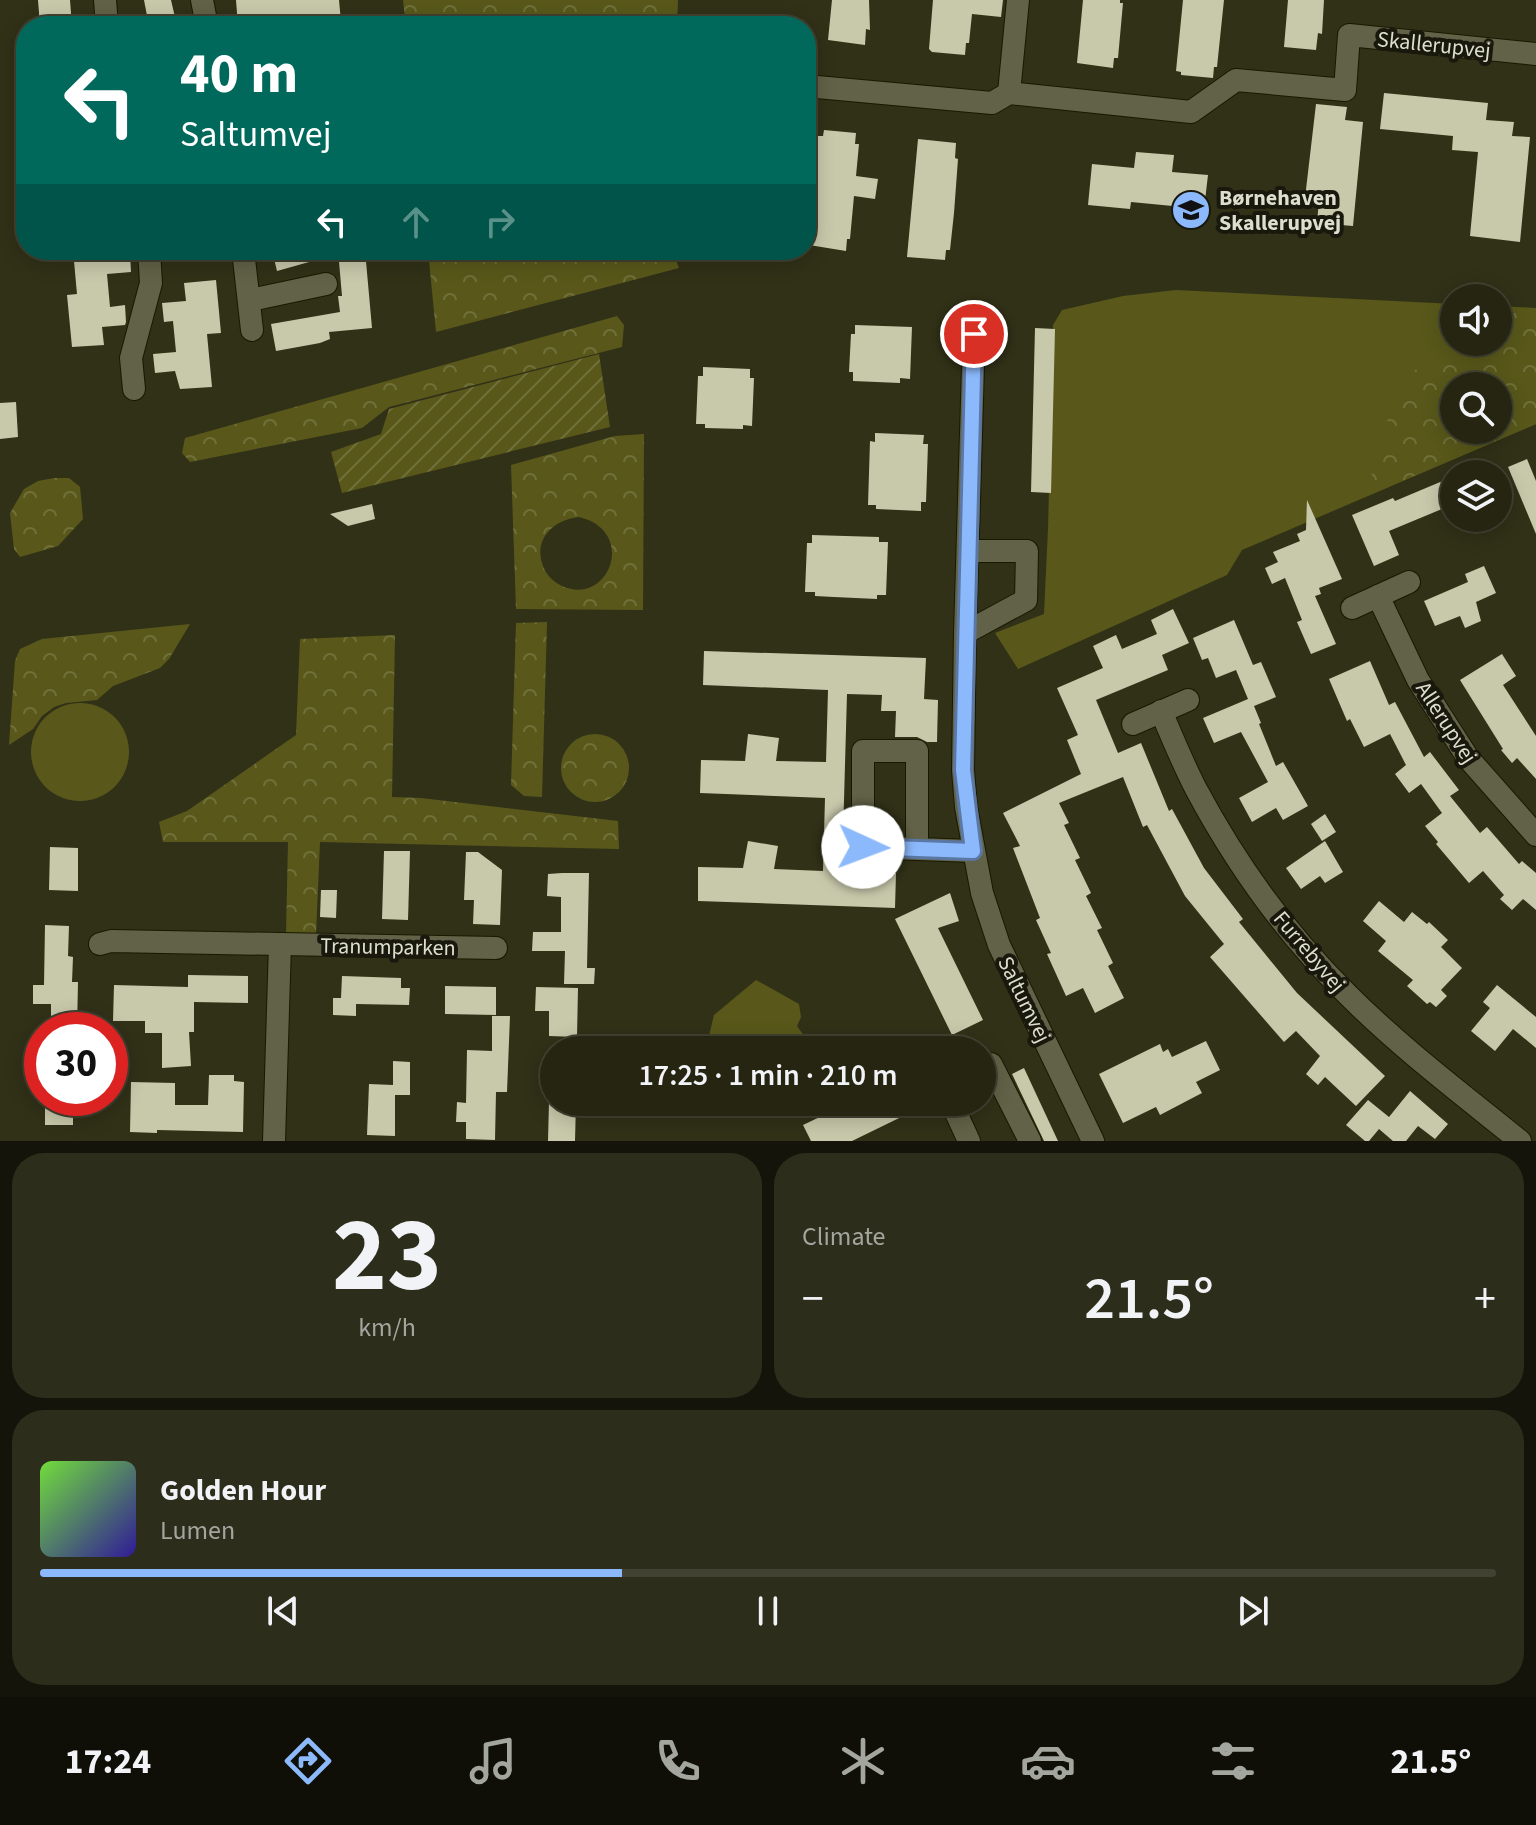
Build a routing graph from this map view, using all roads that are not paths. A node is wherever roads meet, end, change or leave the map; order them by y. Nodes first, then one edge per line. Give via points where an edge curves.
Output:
1 (1018, 0) edge
2 (1536, 54) edge
3 (816, 87) edge
4 (1009, 93) junction
5 (150, 260) edge
6 (244, 260) edge
7 (326, 284) dead end
8 (250, 300) junction
9 (252, 330) dead end
10 (974, 334) dead end
11 (134, 389) dead end
12 (968, 551) junction
13 (1409, 582) dead end
14 (1378, 596) junction
15 (1352, 608) dead end
16 (965, 633) junction
17 (1188, 700) dead end
18 (1161, 711) junction
19 (1133, 724) dead end
20 (1536, 835) edge
21 (917, 849) junction
22 (973, 851) junction
23 (100, 944) dead end
24 (280, 944) junction
25 (496, 948) dead end
26 (996, 1074) edge
27 (957, 1116) edge
28 (274, 1141) edge
29 (969, 1141) edge
30 (1030, 1141) edge
31 (1093, 1141) edge
32 (1520, 1141) edge

1 - 4 street
2 - 4 street, Skallerupvej via 1349,35 1345,90 1236,80 1191,112
3 - 4 street, Skallerupvej via 992,103
5 - 11 street via 151,283 131,358
6 - 8 street
7 - 8 street
8 - 9 street
10 - 12 street, Saltumvej
12 - 16 street, Saltumvej
12 - 16 street via 1027,551 1026,600
13 - 14 street
14 - 15 street
14 - 20 street, Allerupvej via 1418,680 1468,758
16 - 22 street, Saltumvej via 963,770
17 - 18 street
18 - 19 street
18 - 32 street, Furrebyvej via 1196,789 1290,931 1347,995
21 - 21 street via 917,751 863,751 863,847
21 - 22 street
22 - 31 street, Saltumvej via 999,945
23 - 24 street, Tranumparken
24 - 25 street, Tranumparken
24 - 28 street
26 - 30 street
27 - 29 street

